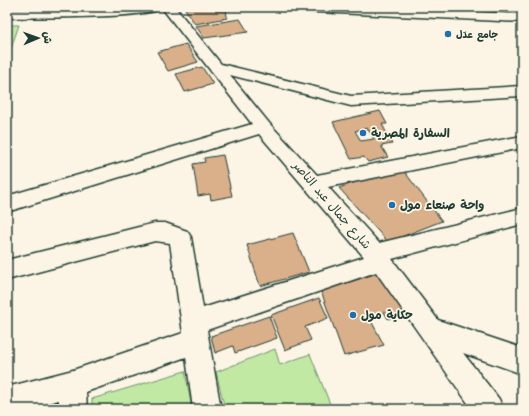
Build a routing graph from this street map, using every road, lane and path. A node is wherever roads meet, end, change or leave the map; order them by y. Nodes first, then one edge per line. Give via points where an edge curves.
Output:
1 (157, 7) edge
2 (168, 7) edge
3 (296, 7) edge
4 (7, 14) edge
5 (522, 18) edge
6 (215, 67) junction
7 (522, 91) edge
8 (263, 127) junction
9 (522, 142) edge
10 (313, 183) junction
11 (7, 204) edge
12 (522, 216) edge
13 (377, 258) junction
14 (7, 270) edge
15 (430, 329) junction
16 (195, 332) junction
17 (522, 361) edge
18 (73, 383) junction
19 (7, 401) edge
20 (73, 409) edge
21 (207, 409) edge
22 (489, 409) edge

1 - 4 street via 131,11
2 - 6 street, شارع جمال عبد الناصر
3 - 5 street
6 - 7 street via 351,101
6 - 8 street, شارع جمال عبد الناصر
8 - 10 street, شارع جمال عبد الناصر
8 - 11 street
9 - 10 street
10 - 13 street, شارع جمال عبد الناصر
12 - 13 street
13 - 15 street, شارع جمال عبد الناصر
13 - 16 street
14 - 16 street via 155,232 173,233 180,237
15 - 17 street
15 - 22 street, شارع جمال عبد الناصر
16 - 18 street
16 - 21 street
18 - 19 street
18 - 20 street

